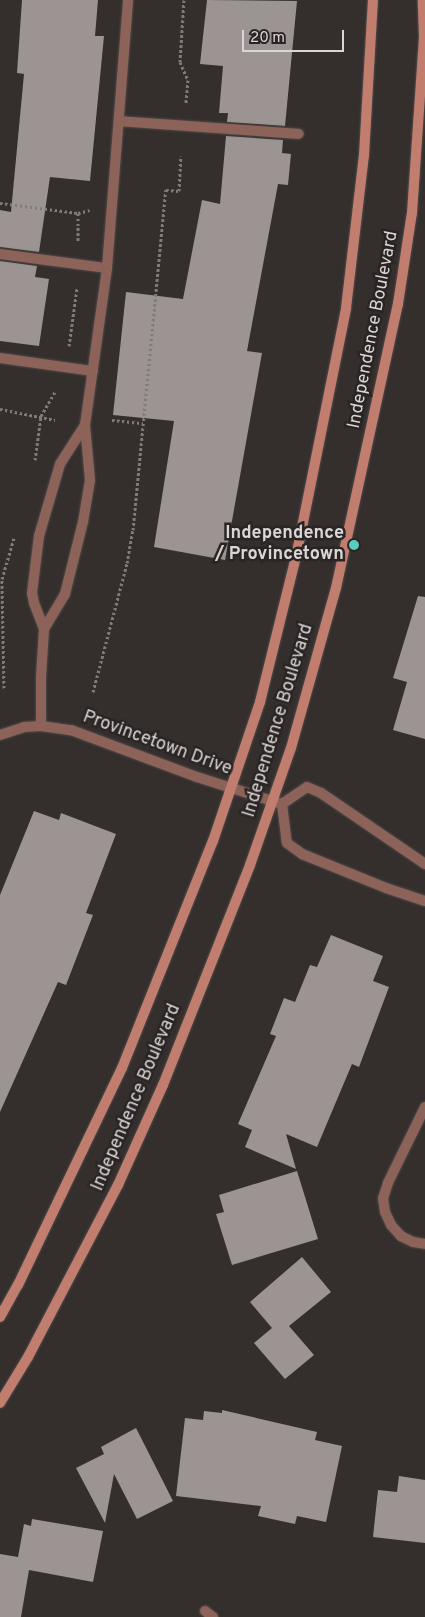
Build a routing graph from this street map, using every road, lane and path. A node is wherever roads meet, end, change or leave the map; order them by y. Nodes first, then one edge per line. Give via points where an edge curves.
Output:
1 (128, 0) edge
2 (184, 0) edge
3 (373, 0) edge
4 (423, 0) edge
5 (186, 108) dead end
6 (119, 121) junction
7 (299, 134) dead end
8 (181, 156) dead end
9 (0, 203) edge
10 (78, 242) dead end
11 (0, 254) edge
12 (108, 268) junction
13 (77, 287) dead end
14 (69, 349) dead end
15 (0, 358) edge
16 (93, 371) junction
17 (56, 392) dead end
18 (0, 409) edge
19 (41, 416) junction
20 (55, 420) dead end
21 (112, 420) dead end
22 (144, 422) junction
23 (85, 425) junction
24 (44, 629) junction
25 (93, 692) dead end
26 (41, 726) junction
27 (0, 735) edge
28 (232, 788) junction
29 (277, 803) junction
30 (425, 864) edge
31 (425, 901) edge
32 (425, 1107) edge
33 (425, 1112) edge
34 (425, 1120) edge
35 (425, 1244) edge
36 (0, 1317) edge
37 (0, 1403) edge

1 - 6 street
2 - 5 path via 180,62 188,80
3 - 28 street, Independence Boulevard via 364,155 346,308 296,557 260,702
4 - 29 street, Independence Boulevard via 424,38 412,213 398,304 336,588
6 - 7 street
6 - 12 street
8 - 22 path via 179,191 166,190
9 - 10 path via 78,214
11 - 12 street
12 - 16 street
13 - 14 path
15 - 16 street
16 - 23 street
17 - 19 path
18 - 19 path
19 - 20 path
21 - 22 path
22 - 25 path via 129,554
23 - 24 street via 90,480 83,522 65,594
23 - 24 street via 60,464 39,536 32,592
24 - 26 street
26 - 27 street, Provincetown Drive via 24,727
26 - 28 street, Provincetown Drive via 71,730
28 - 29 street, Provincetown Drive
28 - 36 street, Independence Boulevard via 122,1068
29 - 30 street via 307,787 321,793
29 - 31 street via 287,844 302,854
29 - 37 street, Independence Boulevard via 163,1085 118,1185 28,1357
32 - 35 street via 383,1198 391,1225 407,1239
33 - 34 street

